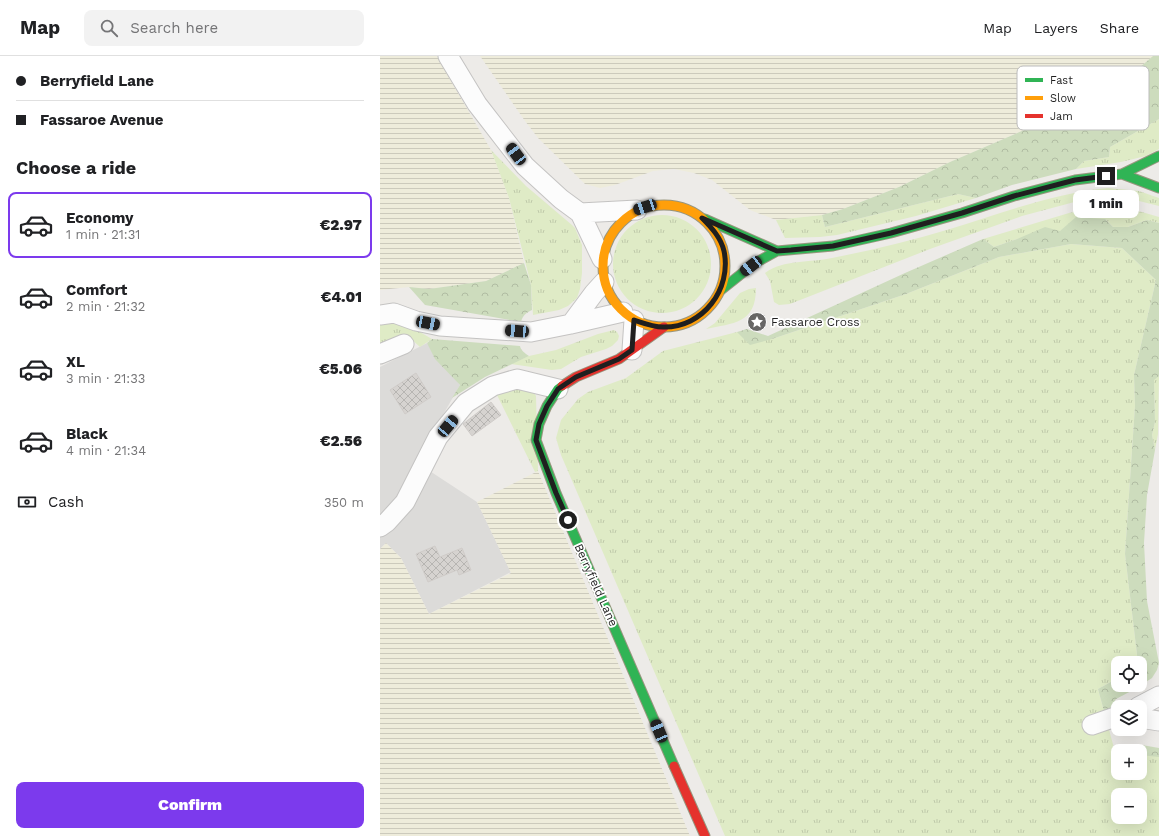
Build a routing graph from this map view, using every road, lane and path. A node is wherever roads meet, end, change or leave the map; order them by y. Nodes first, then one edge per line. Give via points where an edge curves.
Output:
1 (448, 56) edge
2 (1159, 156) edge
3 (1122, 174) junction
4 (1159, 188) edge
5 (637, 210) junction
6 (580, 213) junction
7 (702, 218) junction
8 (777, 251) junction
9 (602, 259) junction
10 (604, 282) junction
11 (721, 290) junction
12 (380, 315) edge
13 (628, 316) junction
14 (571, 324) junction
15 (664, 327) junction
16 (404, 344) dead end
17 (632, 350) junction
18 (380, 354) edge
19 (558, 389) junction
20 (380, 527) edge
21 (1159, 696) edge
22 (1147, 702) edge
23 (1111, 718) edge
24 (1147, 719) edge
25 (1159, 721) edge
26 (1092, 725) dead end
27 (705, 836) edge

1 - 6 street via 477,104 525,166
2 - 3 street
3 - 4 street
3 - 8 street via 1075,180 891,233 833,246
5 - 6 street
5 - 7 street via 653,204 671,204 688,208
5 - 9 street via 620,222 608,239
6 - 9 street
7 - 8 street
7 - 11 street via 716,232 724,251 725,270
8 - 11 street via 755,263
9 - 10 street
10 - 13 street via 611,298
10 - 14 street
11 - 15 street via 711,305 698,317 682,325
12 - 14 street via 394,313 440,326 531,332
13 - 14 street
13 - 15 street via 648,325
13 - 17 street
15 - 17 street, Berryfield Lane
16 - 18 street
17 - 19 street, Berryfield Lane via 619,359 576,377
19 - 20 street via 518,379 493,386 466,403 438,437 405,502
19 - 27 street, Berryfield Lane via 539,424 536,440 556,493
21 - 22 street
23 - 26 street
24 - 25 street

